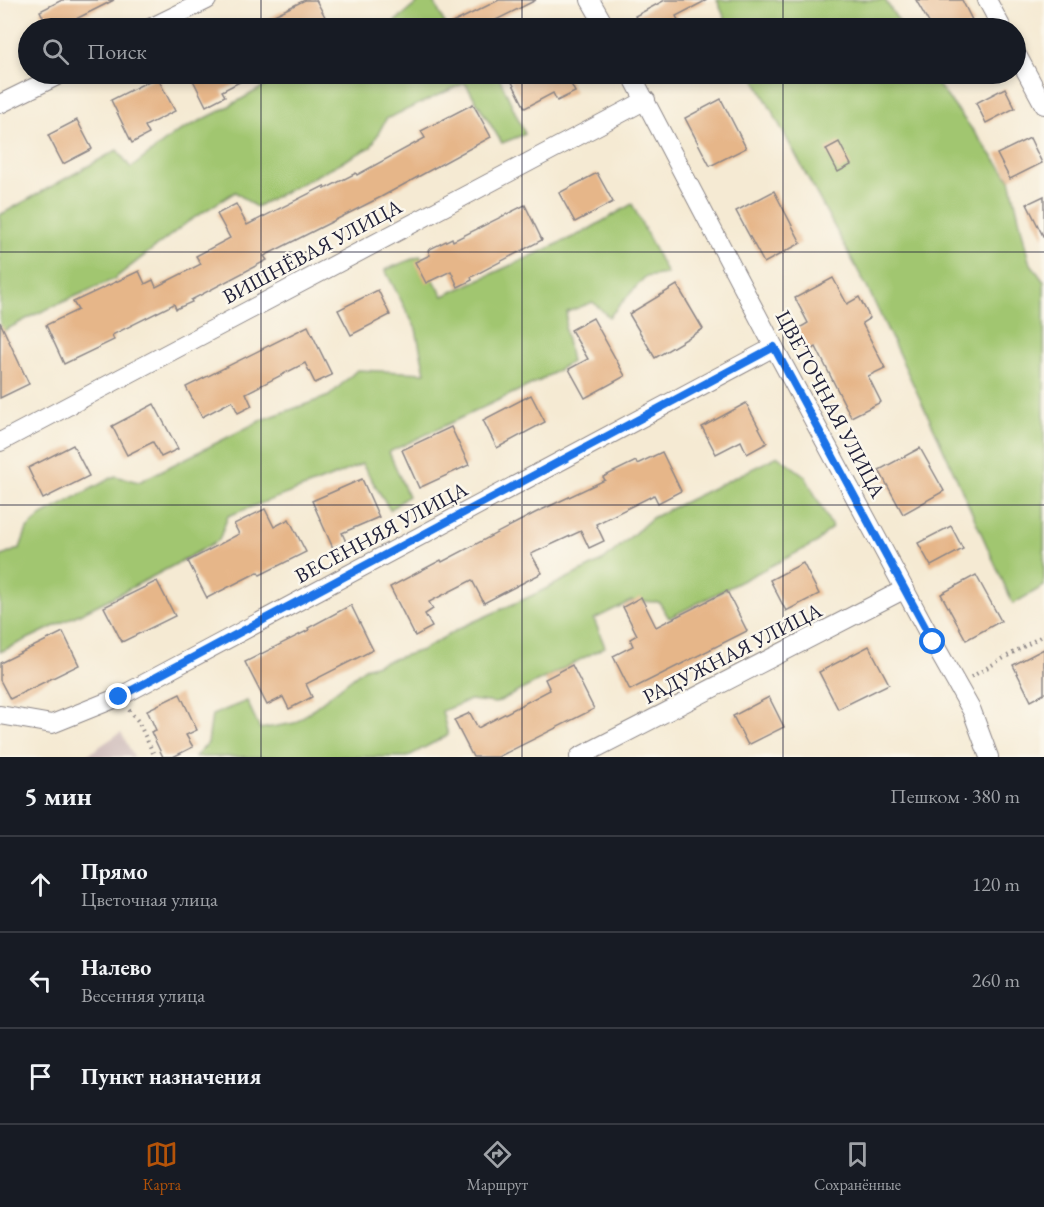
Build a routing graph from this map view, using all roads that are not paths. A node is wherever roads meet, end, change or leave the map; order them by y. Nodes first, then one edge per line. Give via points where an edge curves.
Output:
1 (207, 0) edge
2 (590, 0) edge
3 (987, 0) edge
4 (170, 18) edge
5 (600, 18) edge
6 (997, 18) edge
7 (1026, 72) edge
8 (41, 84) edge
9 (637, 84) edge
10 (646, 100) junction
11 (0, 104) edge
12 (1044, 105) edge
13 (774, 347) junction
14 (0, 442) edge
15 (905, 589) junction
16 (0, 716) edge
17 (579, 757) edge
18 (989, 757) edge

1 - 4 street
2 - 5 street
3 - 6 street
7 - 12 street
8 - 11 street
9 - 10 street, ЦВЕТОЧНАЯ УЛИЦА
10 - 13 street, ЦВЕТОЧНАЯ УЛИЦА
10 - 14 street, ВИШНЁВАЯ УЛИЦА
13 - 15 street, ЦВЕТОЧНАЯ УЛИЦА
13 - 16 street, ВЕСЕННЯЯ УЛИЦА via 119,697 52,724
15 - 17 street, РАДУЖНАЯ УЛИЦА
15 - 18 street, ЦВЕТОЧНАЯ УЛИЦА via 972,711

